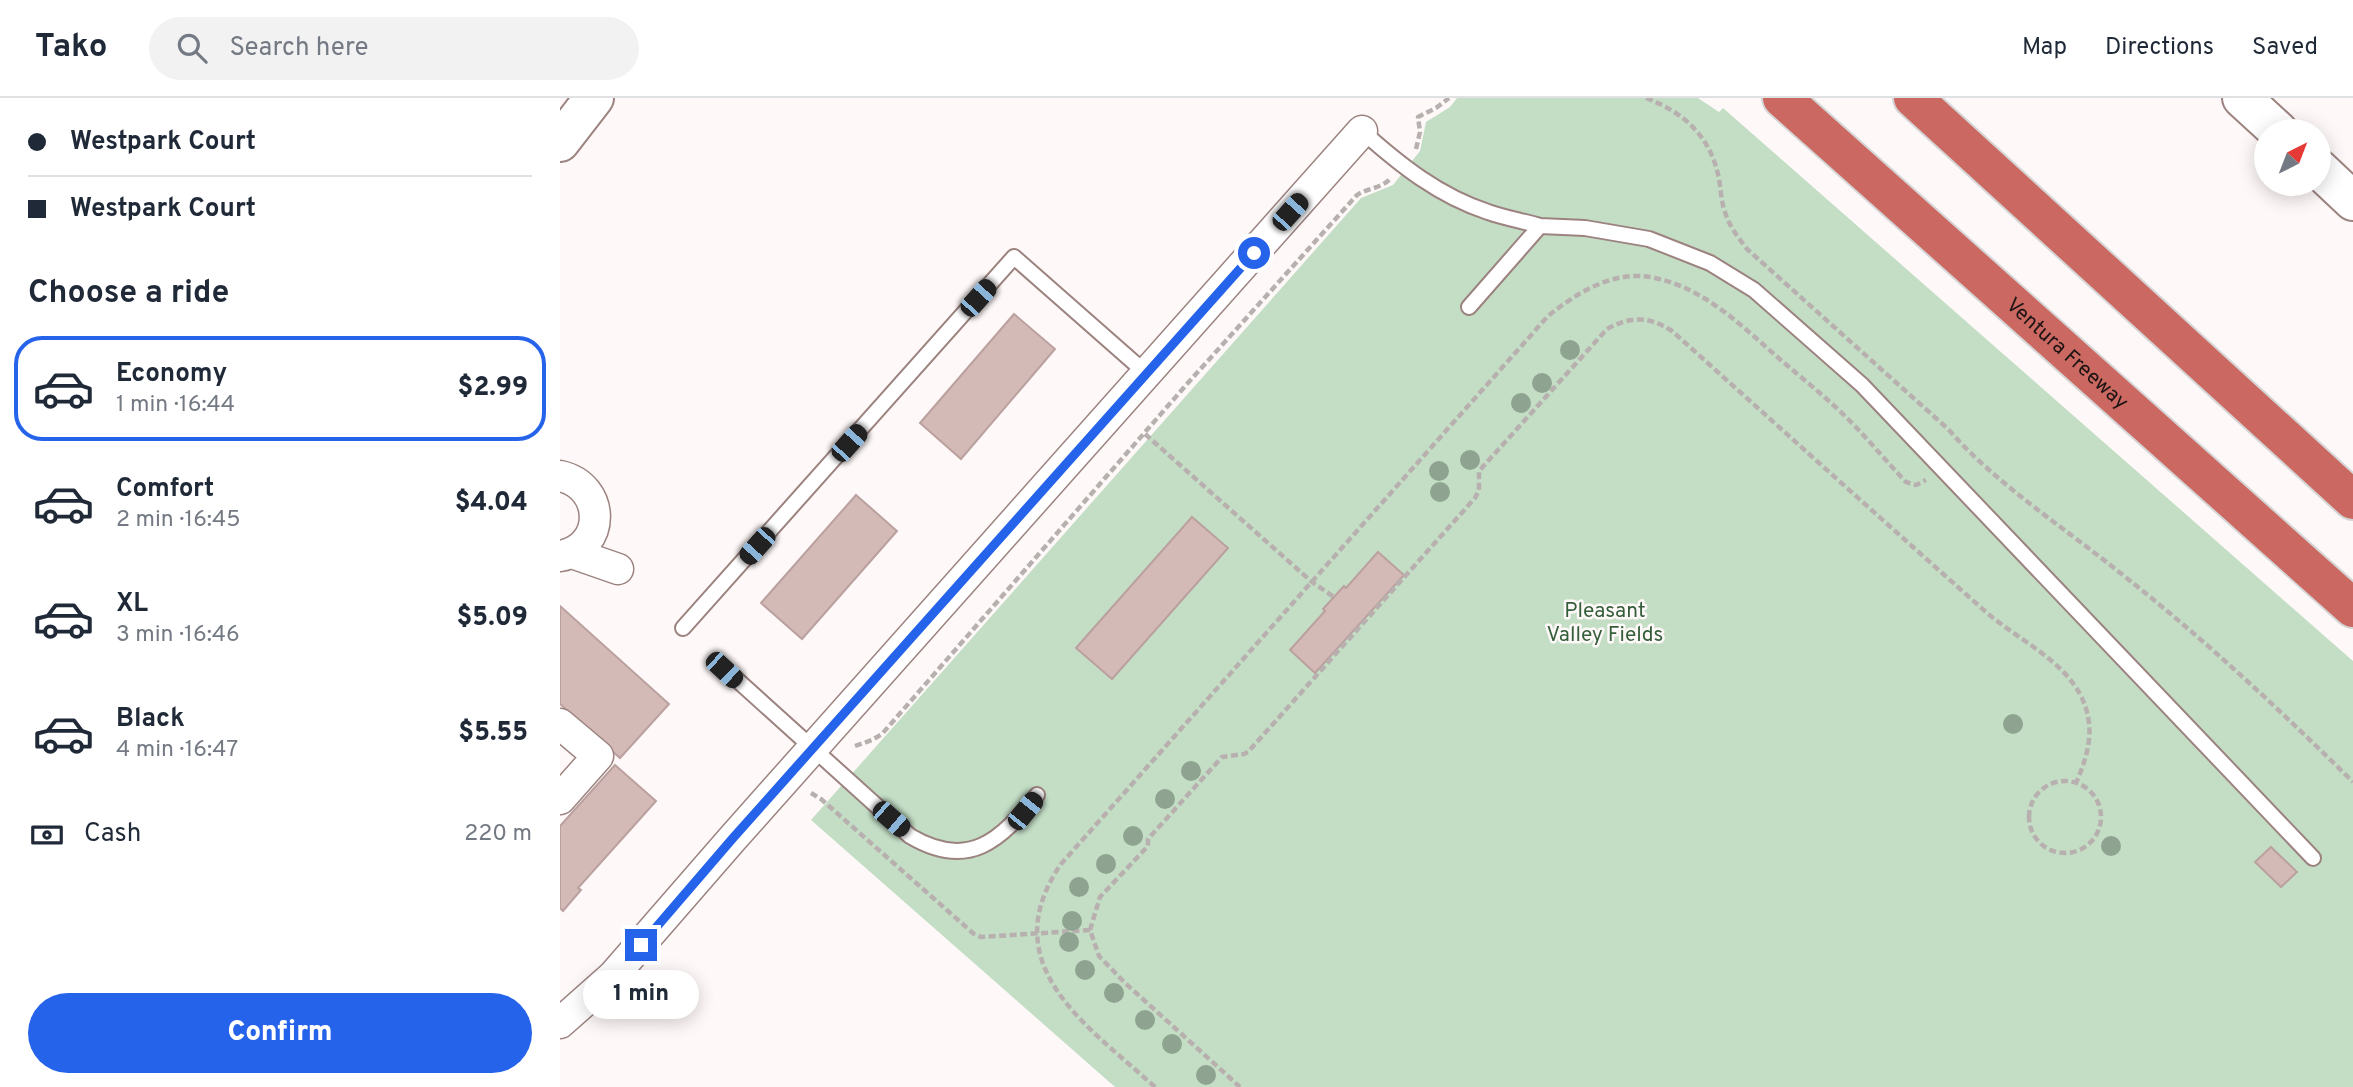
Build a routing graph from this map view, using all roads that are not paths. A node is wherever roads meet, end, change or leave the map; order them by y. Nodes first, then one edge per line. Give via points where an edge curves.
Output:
1 (594, 98) edge
2 (1782, 98) edge
3 (1913, 98) edge
4 (2242, 98) edge
5 (2265, 119) edge
6 (1362, 131) joint
7 (560, 142) edge
8 (2331, 180) edge
9 (2353, 201) edge
10 (1540, 226) junction
11 (1469, 307) dead end
12 (1147, 374) junction
13 (560, 476) edge
14 (2353, 500) edge
15 (593, 530) junction
16 (566, 554) edge
17 (2353, 608) edge
18 (683, 628) dead end
19 (724, 670) dead end
20 (560, 724) edge
21 (812, 750) junction
22 (1037, 795) dead end
23 (560, 799) edge
24 (2313, 858) dead end
25 (560, 1023) edge

1 - 7 main road
2 - 17 highway, Ventura Freeway
3 - 14 highway
4 - 5 main road
6 - 10 lane via 1403,167 1446,194 1488,212
6 - 12 street
8 - 9 main road
10 - 11 lane
10 - 24 lane via 1649,239 1710,262 1754,290 1862,385
12 - 18 lane via 1014,257
12 - 21 street
13 - 15 street via 577,482 588,493 594,507
15 - 16 street via 585,544
15 - 16 street via 618,569
19 - 21 lane
20 - 23 street via 598,756
21 - 22 lane via 910,836 938,849 960,851 987,844 1008,829
21 - 25 street via 613,976

